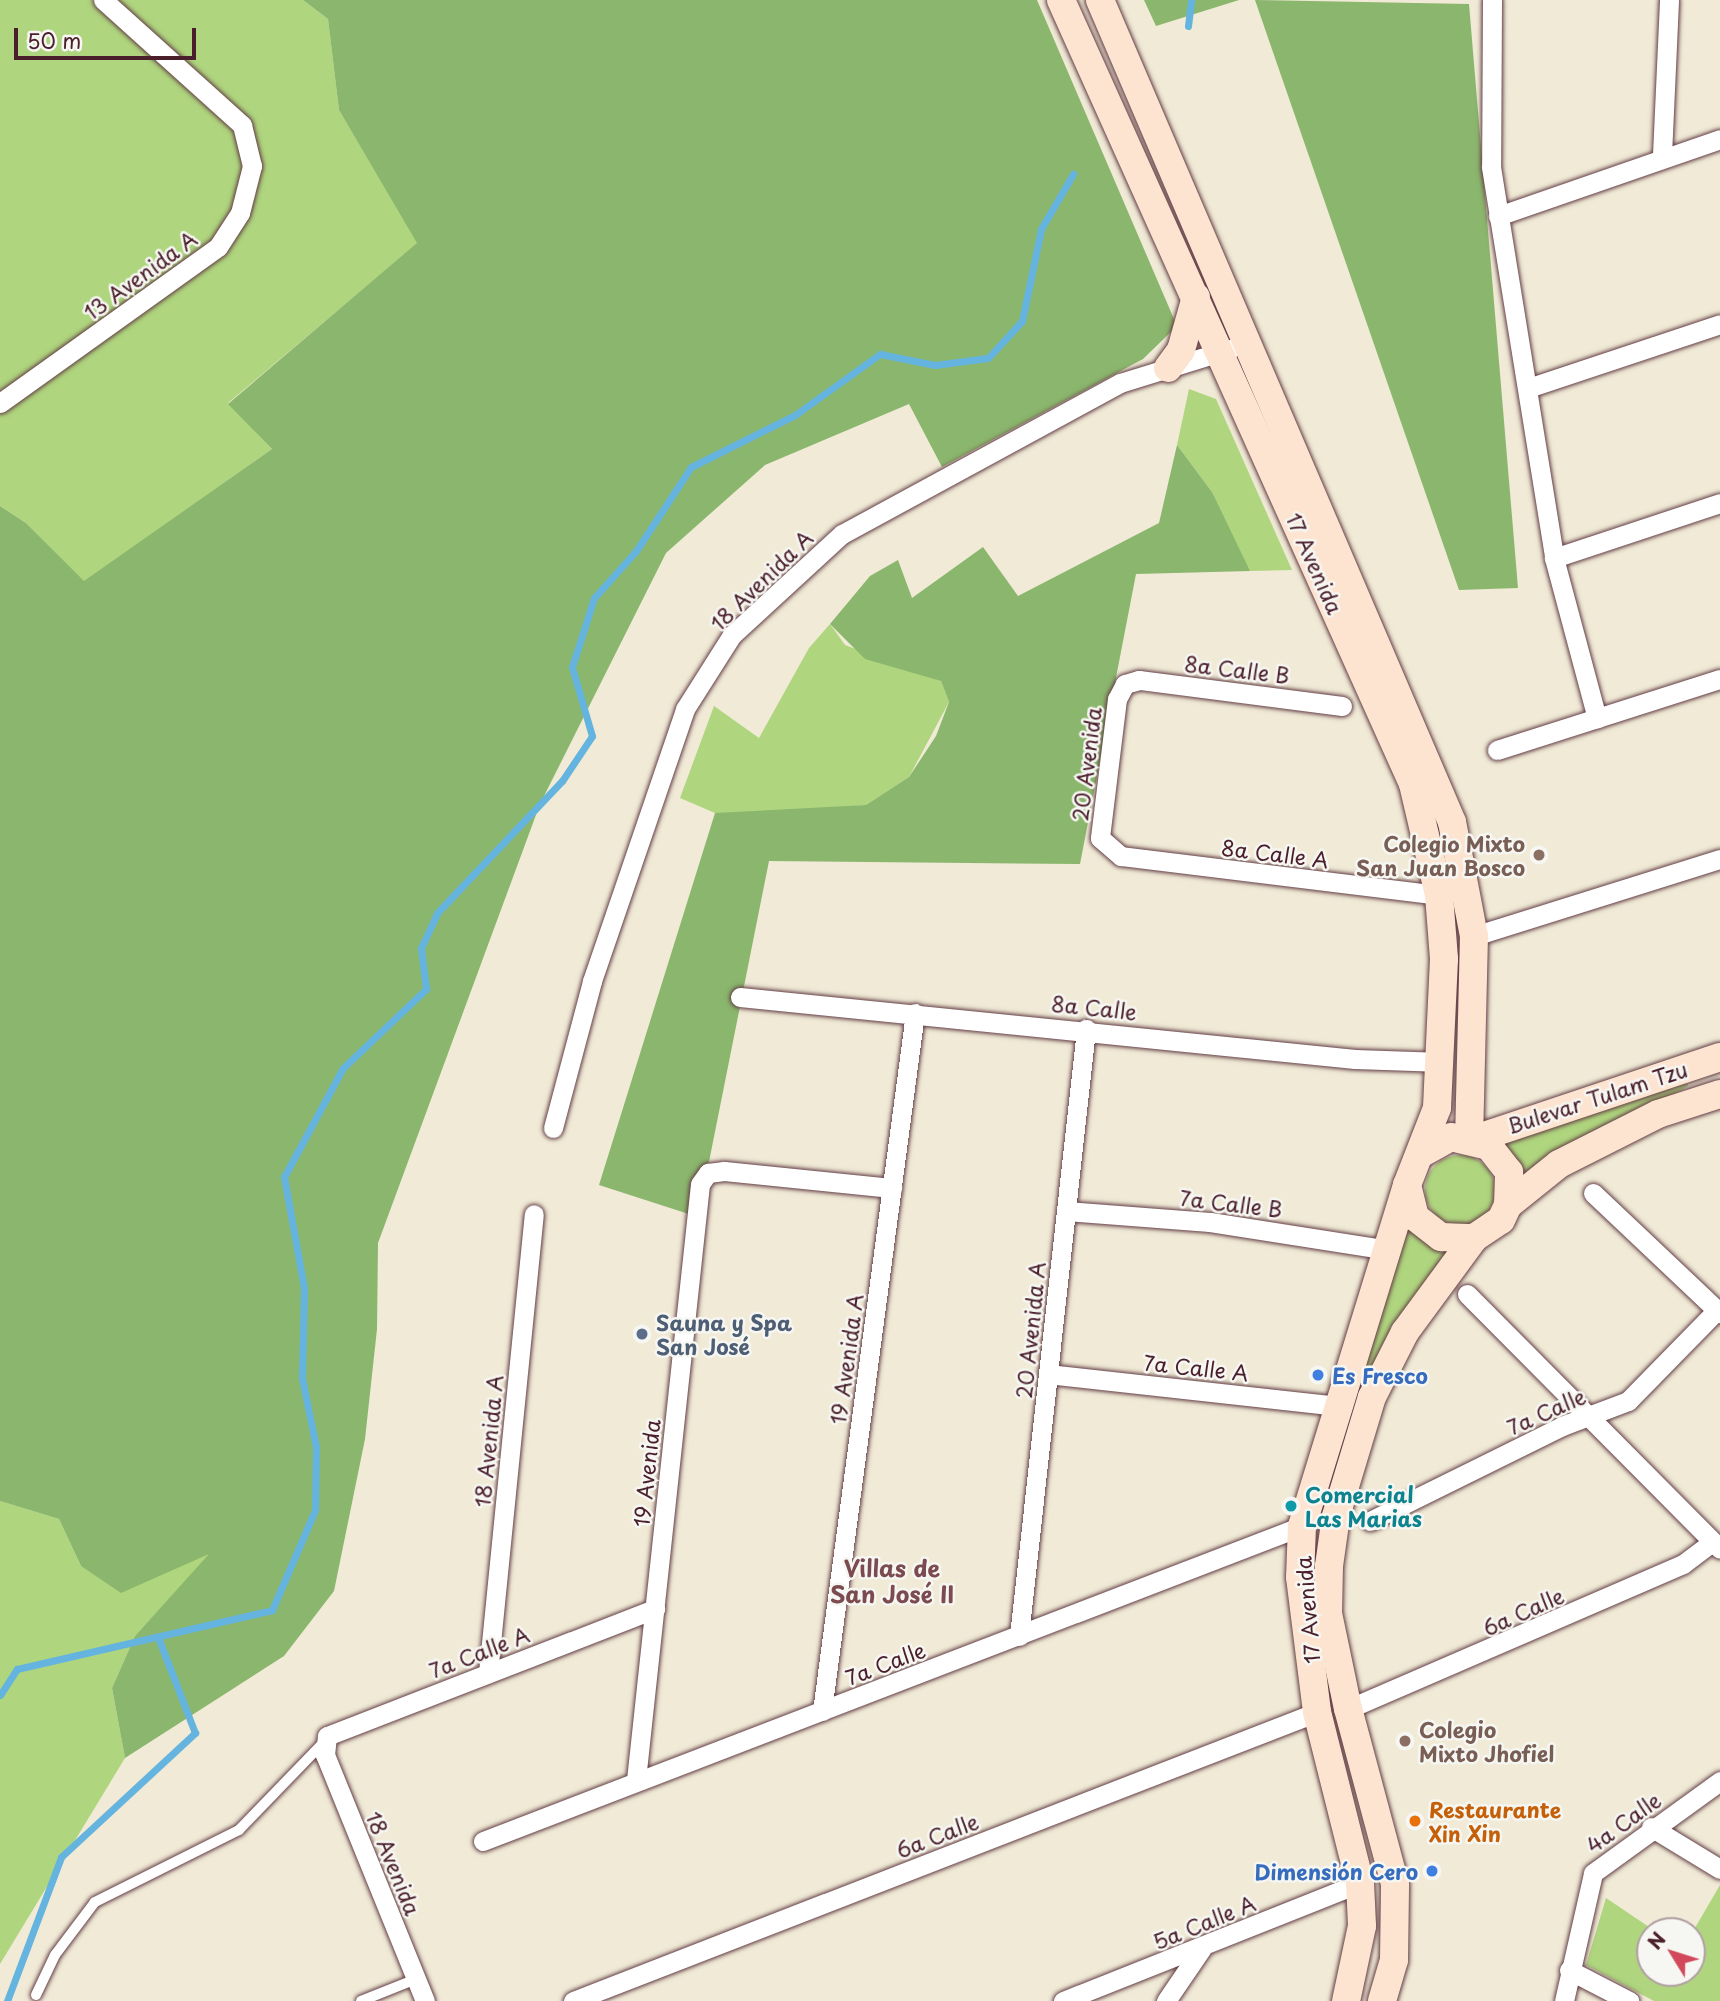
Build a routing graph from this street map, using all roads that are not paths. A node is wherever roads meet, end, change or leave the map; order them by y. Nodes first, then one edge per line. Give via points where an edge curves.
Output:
1 (103, 0) edge
2 (1061, 0) edge
3 (1100, 0) edge
4 (1492, 0) edge
5 (1669, 0) edge
6 (1720, 139) edge
7 (1662, 155) junction
8 (1498, 216) junction
9 (1196, 297) junction
10 (1720, 324) edge
11 (1251, 344) junction
12 (1221, 352) junction
13 (1168, 368) junction
14 (1528, 388) junction
15 (0, 403) edge
16 (1720, 503) edge
17 (1554, 558) junction
18 (1720, 679) edge
19 (1125, 684) joint
20 (1342, 706) dead end
21 (1597, 718) junction
22 (1497, 750) dead end
23 (1107, 850) joint
24 (1720, 859) edge
25 (1439, 895) junction
26 (1474, 936) junction
27 (740, 997) dead end
28 (915, 1013) junction
29 (1086, 1029) junction
30 (1720, 1057) edge
31 (1443, 1062) junction
32 (1720, 1094) edge
33 (553, 1128) dead end
34 (1472, 1138) junction
35 (1420, 1154) junction
36 (1407, 1185) junction
37 (892, 1188) junction
38 (1593, 1194) dead end
39 (1508, 1205) junction
40 (1066, 1211) junction
41 (534, 1214) dead end
42 (1474, 1238) junction
43 (1390, 1250) junction
44 (1467, 1294) dead end
45 (1719, 1312) edge
46 (1048, 1374) junction
47 (1340, 1406) junction
48 (1591, 1415) junction
49 (1370, 1521) dead end
50 (1302, 1526) junction
51 (1716, 1546) edge
52 (654, 1609) junction
53 (1018, 1636) junction
54 (488, 1672) junction
55 (1348, 1709) junction
56 (822, 1711) junction
57 (1317, 1712) junction
58 (324, 1742) junction
59 (636, 1780) junction
60 (1720, 1781) edge
61 (1651, 1827) junction
62 (483, 1840) dead end
63 (1720, 1869) edge
64 (1360, 1883) junction
65 (1202, 1948) junction
66 (1569, 1970) junction
67 (416, 1979) junction
68 (36, 1995) dead end
69 (361, 2001) edge
70 (425, 2001) edge
71 (573, 2001) edge
72 (1063, 2001) edge
73 (1166, 2001) edge
74 (1346, 2001) edge
75 (1382, 2001) edge
76 (1564, 2001) edge
77 (1629, 2001) edge

1 - 15 street, 13 Avenida A via 242,125 252,166 240,213 218,247
2 - 9 main road, 17 Avenida
3 - 11 main road, 17 Avenida
4 - 8 street via 1491,167
5 - 7 street
6 - 7 street
7 - 8 street
8 - 14 street
9 - 12 main road, 17 Avenida
9 - 13 main road via 1181,350
10 - 14 street
11 - 12 street, 18 Avenida A
11 - 26 main road, 17 Avenida via 1434,772 1463,863
12 - 13 street, 18 Avenida A
12 - 25 main road, 17 Avenida via 1413,784
13 - 33 street, 18 Avenida A via 1120,383 842,534 732,635 684,709 592,981
14 - 17 street
16 - 17 street
17 - 21 street
18 - 21 street
19 - 20 street, 8a Calle B via 1139,680
19 - 23 street, 20 Avenida via 1117,699 1100,838
21 - 22 street
23 - 25 street, 8a Calle A
24 - 26 street
25 - 31 main road, 17 Avenida
26 - 34 main road, 17 Avenida
27 - 28 street, 8a Calle
28 - 29 street, 8a Calle
28 - 37 street, 19 Avenida A
29 - 31 street, 8a Calle via 1355,1059
29 - 40 street, 20 Avenida A
30 - 34 main road, Bulevar Tulam Tzu
31 - 35 main road, 17 Avenida via 1437,1108
32 - 39 main road, Bulevar Tulam Tzu via 1658,1114 1559,1164
34 - 35 main road via 1451,1137
34 - 39 main road via 1505,1165
35 - 36 main road
36 - 42 main road via 1415,1217 1427,1229 1441,1237
36 - 43 main road, 17 Avenida
37 - 52 street, 19 Avenida via 708,1172 700,1184
37 - 56 street, 19 Avenida A
38 - 45 street
39 - 42 main road via 1501,1220
40 - 43 street, 7a Calle B via 1210,1222
40 - 46 street, 20 Avenida A
41 - 54 street, 18 Avenida A
42 - 55 main road, 17 Avenida via 1405,1332 1383,1375 1336,1516 1328,1613
43 - 47 main road, 17 Avenida
44 - 48 street
45 - 48 street, 7a Calle via 1628,1401
46 - 47 street, 7a Calle A
46 - 53 street, 20 Avenida A
47 - 50 main road, 17 Avenida
48 - 49 street, 7a Calle
48 - 51 street
50 - 53 street, 7a Calle
50 - 57 main road, 17 Avenida via 1301,1588
51 - 55 street, 6a Calle
52 - 54 street, 7a Calle A
52 - 59 street, 19 Avenida
53 - 56 street, 7a Calle
54 - 58 street, 7a Calle A via 342,1727
55 - 75 main road, 17 Avenida via 1395,1884 1394,1960
56 - 59 street, 7a Calle
57 - 64 main road, 17 Avenida
57 - 71 street, 6a Calle
58 - 67 street, 18 Avenida
58 - 68 lane via 239,1830 95,1902 55,1955
59 - 62 street, 7a Calle
60 - 61 street, 4a Calle
61 - 63 street
61 - 66 street, 4a Calle via 1593,1873
64 - 65 street, 5a Calle A
64 - 74 main road, 17 Avenida via 1362,1926
65 - 72 street, 5a Calle A
65 - 73 street
66 - 76 street, 4a Calle
66 - 77 street
67 - 69 lane
67 - 70 street, 18 Avenida

